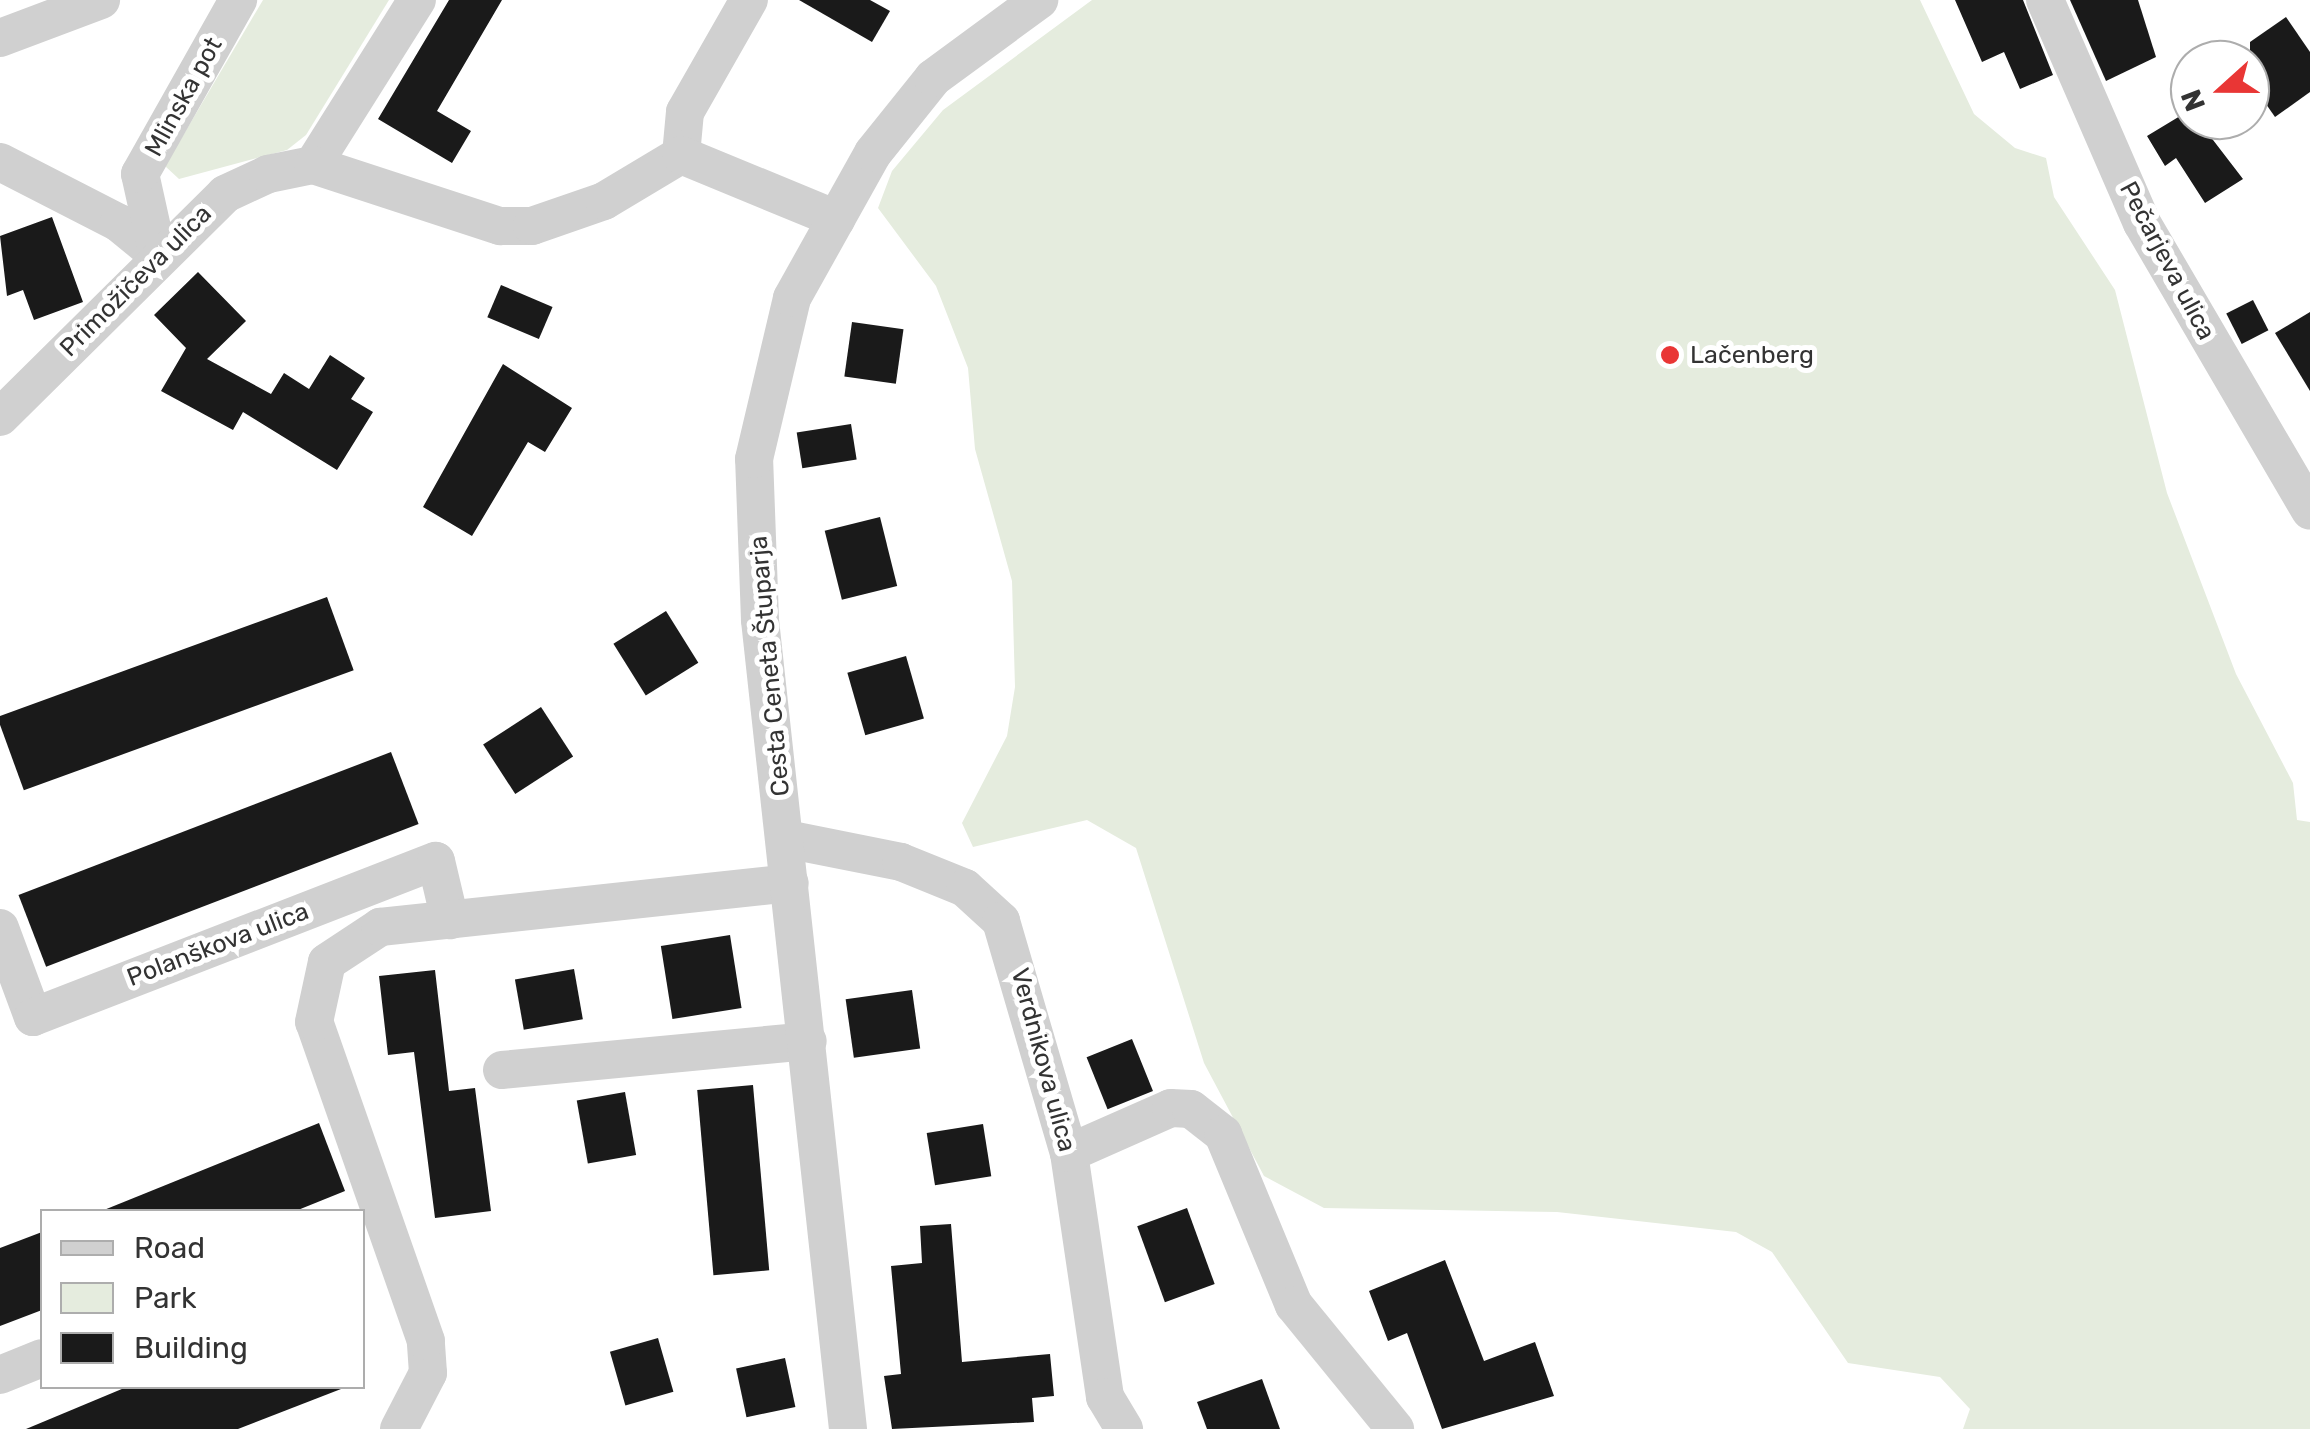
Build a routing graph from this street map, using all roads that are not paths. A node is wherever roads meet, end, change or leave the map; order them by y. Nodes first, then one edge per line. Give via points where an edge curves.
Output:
1 (101, 0) edge
2 (238, 0) edge
3 (417, 0) edge
4 (749, 0) edge
5 (1039, 0) edge
6 (2046, 0) edge
7 (0, 38) edge
8 (680, 155) junction
9 (0, 162) edge
10 (313, 166) junction
11 (836, 219) junction
12 (158, 255) junction
13 (0, 417) edge
14 (2310, 511) edge
15 (786, 839) junction
16 (790, 882) junction
17 (450, 920) junction
18 (0, 928) edge
19 (808, 1041) junction
20 (502, 1070) dead end
21 (1069, 1153) junction
22 (372, 1225) edge
23 (40, 1359) edge
24 (0, 1375) edge
25 (1107, 1418) edge
26 (399, 1429) edge
27 (848, 1429) edge
28 (1394, 1429) edge

1 - 7 street
2 - 12 street, Mlinska pot via 140,174
3 - 10 street
4 - 8 street via 685,112
5 - 11 street, Cesta Ceneta Štuparja via 933,78
6 - 14 street, Pečarjeva ulica via 2142,222
8 - 10 street via 604,201 532,226 500,226
8 - 11 street
9 - 12 street via 119,224
10 - 12 street, Primožičeva ulica via 225,194
11 - 15 street, Cesta Ceneta Štuparja via 792,298 754,459 760,620
12 - 13 street, Primožičeva ulica
15 - 16 street, Cesta Ceneta Štuparja
15 - 21 street, Verdnikova ulica via 901,862 964,888 1002,921
16 - 17 street, Polanškova ulica
16 - 19 street, Cesta Ceneta Štuparja
17 - 18 street, Polanškova ulica via 436,861 33,1017
17 - 22 street, Polanškova ulica via 380,927 346,942 315,992 314,1022
19 - 20 street
19 - 27 street, Cesta Ceneta Štuparja
21 - 25 street, Verdnikova ulica
21 - 28 street via 1171,1108 1191,1109 1223,1134 1294,1305
22 - 26 street, Polanškova ulica via 427,1357 420,1399
23 - 24 street

